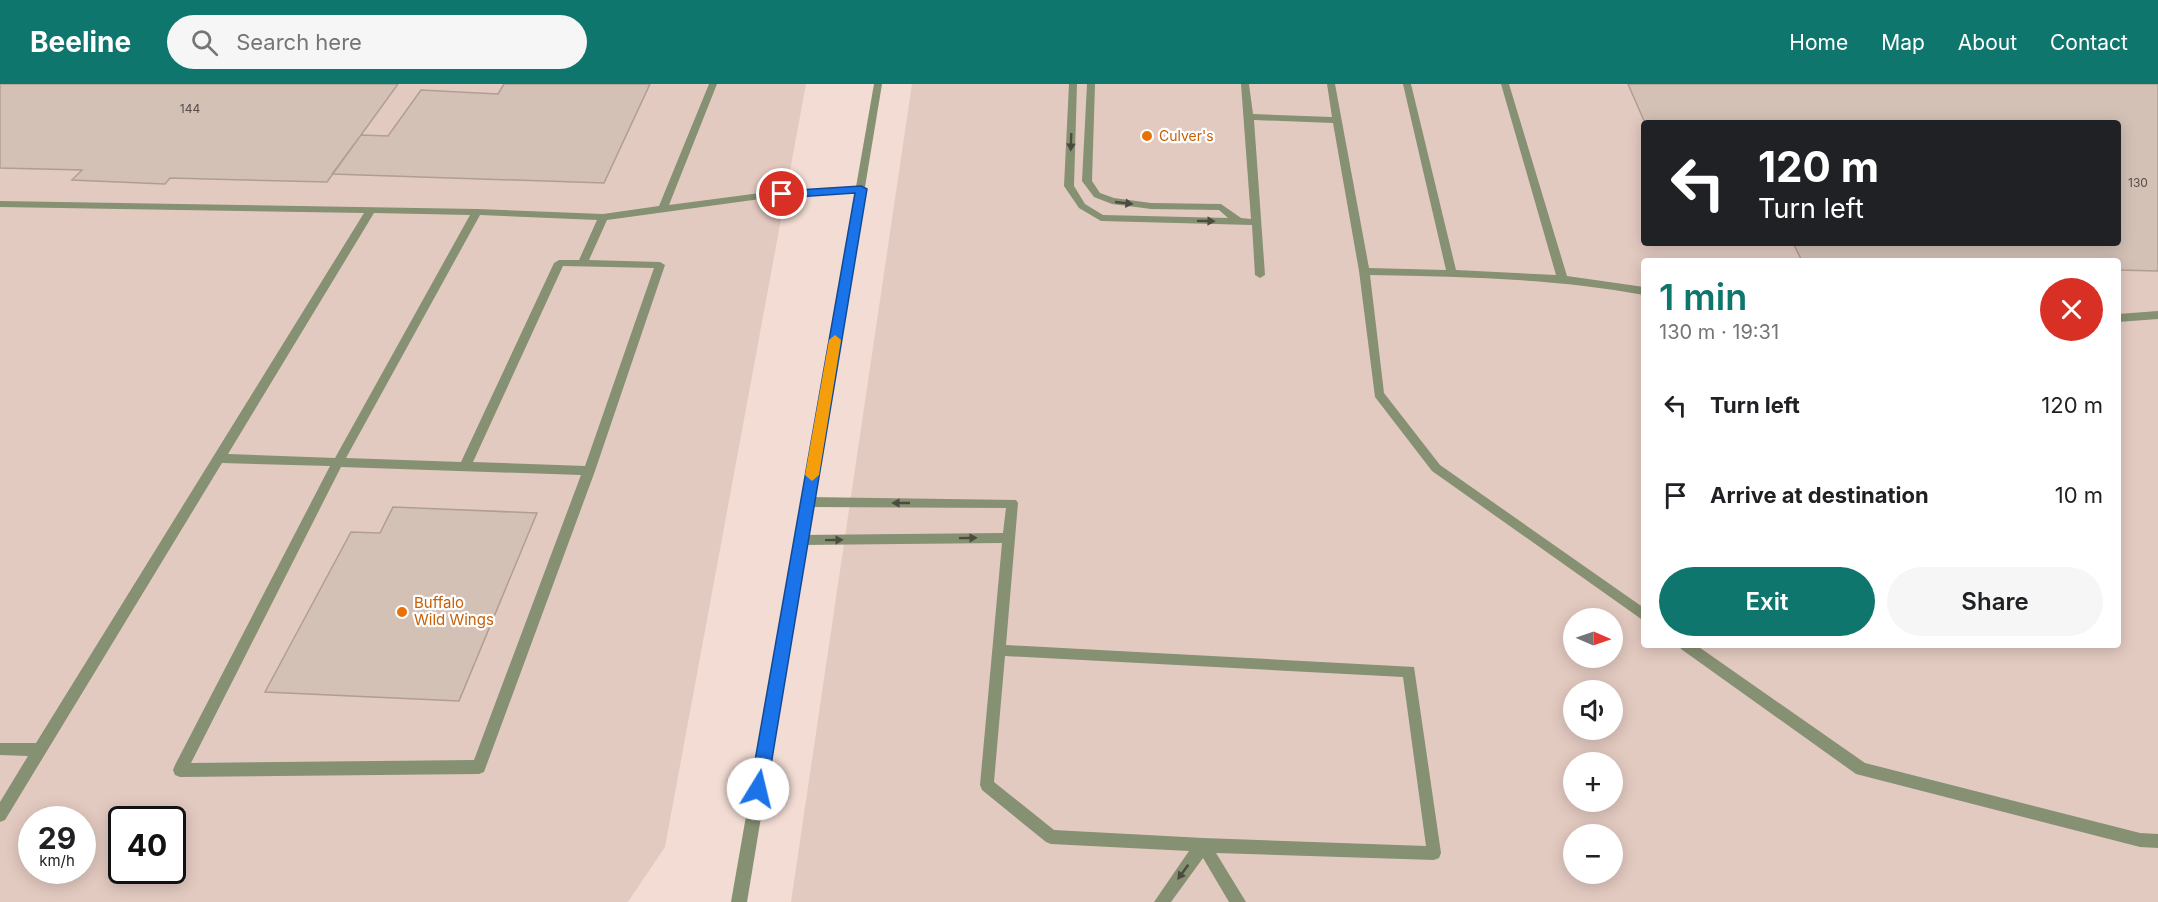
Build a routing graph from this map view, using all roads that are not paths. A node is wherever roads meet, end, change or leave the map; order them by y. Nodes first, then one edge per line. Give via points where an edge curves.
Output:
1 (712, 84) edge
2 (878, 84) edge
3 (1072, 84) edge
4 (1091, 84) edge
5 (1245, 84) edge
6 (1331, 84) edge
7 (1407, 84) edge
8 (1505, 84) edge
9 (1249, 117) junction
10 (1338, 120) junction
11 (861, 189) junction
12 (0, 204) edge
13 (663, 209) junction
14 (371, 210) junction
15 (477, 212) junction
16 (603, 217) junction
17 (1239, 222) junction
18 (1256, 222) junction
19 (583, 263) junction
20 (1364, 271) junction
21 (1452, 273) junction
22 (1260, 275) dead end
23 (1563, 280) junction
24 (1641, 290) edge
25 (2158, 315) edge
26 (2121, 318) edge
27 (219, 458) junction
28 (338, 462) junction
29 (465, 466) junction
30 (589, 471) junction
31 (807, 502) junction
32 (1010, 537) junction
33 (801, 540) junction
34 (1641, 613) edge
35 (1690, 648) edge
36 (1000, 650) junction
37 (0, 749) edge
38 (40, 750) junction
39 (0, 815) edge
40 (2158, 841) edge
41 (1203, 845) junction
42 (739, 902) edge
43 (1162, 902) edge
44 (1238, 902) edge

1 - 13 street
2 - 11 street
3 -> 17 street via 1069,186 1082,206 1101,218
4 -> 17 street via 1087,181 1097,195 1151,206 1221,207
5 - 9 street
6 - 10 street
7 - 21 street
8 - 23 street
9 - 10 street
9 - 18 street
10 - 20 street
11 - 13 street via 768,195
11 - 31 street
12 - 14 street
13 - 16 street
14 - 15 street
14 - 27 street
15 - 16 street
15 - 28 street
16 - 19 street
17 - 18 street
18 - 22 street
19 - 29 street via 559,262
19 - 30 street via 660,265
20 - 21 street
20 - 34 street via 1379,394 1436,468
21 - 23 street
23 - 24 street
25 - 26 street
27 - 28 street
27 - 38 street
28 - 29 street
28 - 30 street via 180,770 479,767
29 - 30 street
32 -> 31 street via 1012,504
31 - 33 street
33 -> 32 street
32 - 36 street
33 - 42 street
35 - 40 street via 1861,769 2140,840
36 - 41 street via 987,785 1051,837
36 - 41 street via 1409,671 1434,853
37 - 38 street
38 - 39 street
41 -> 43 street
41 - 44 street

